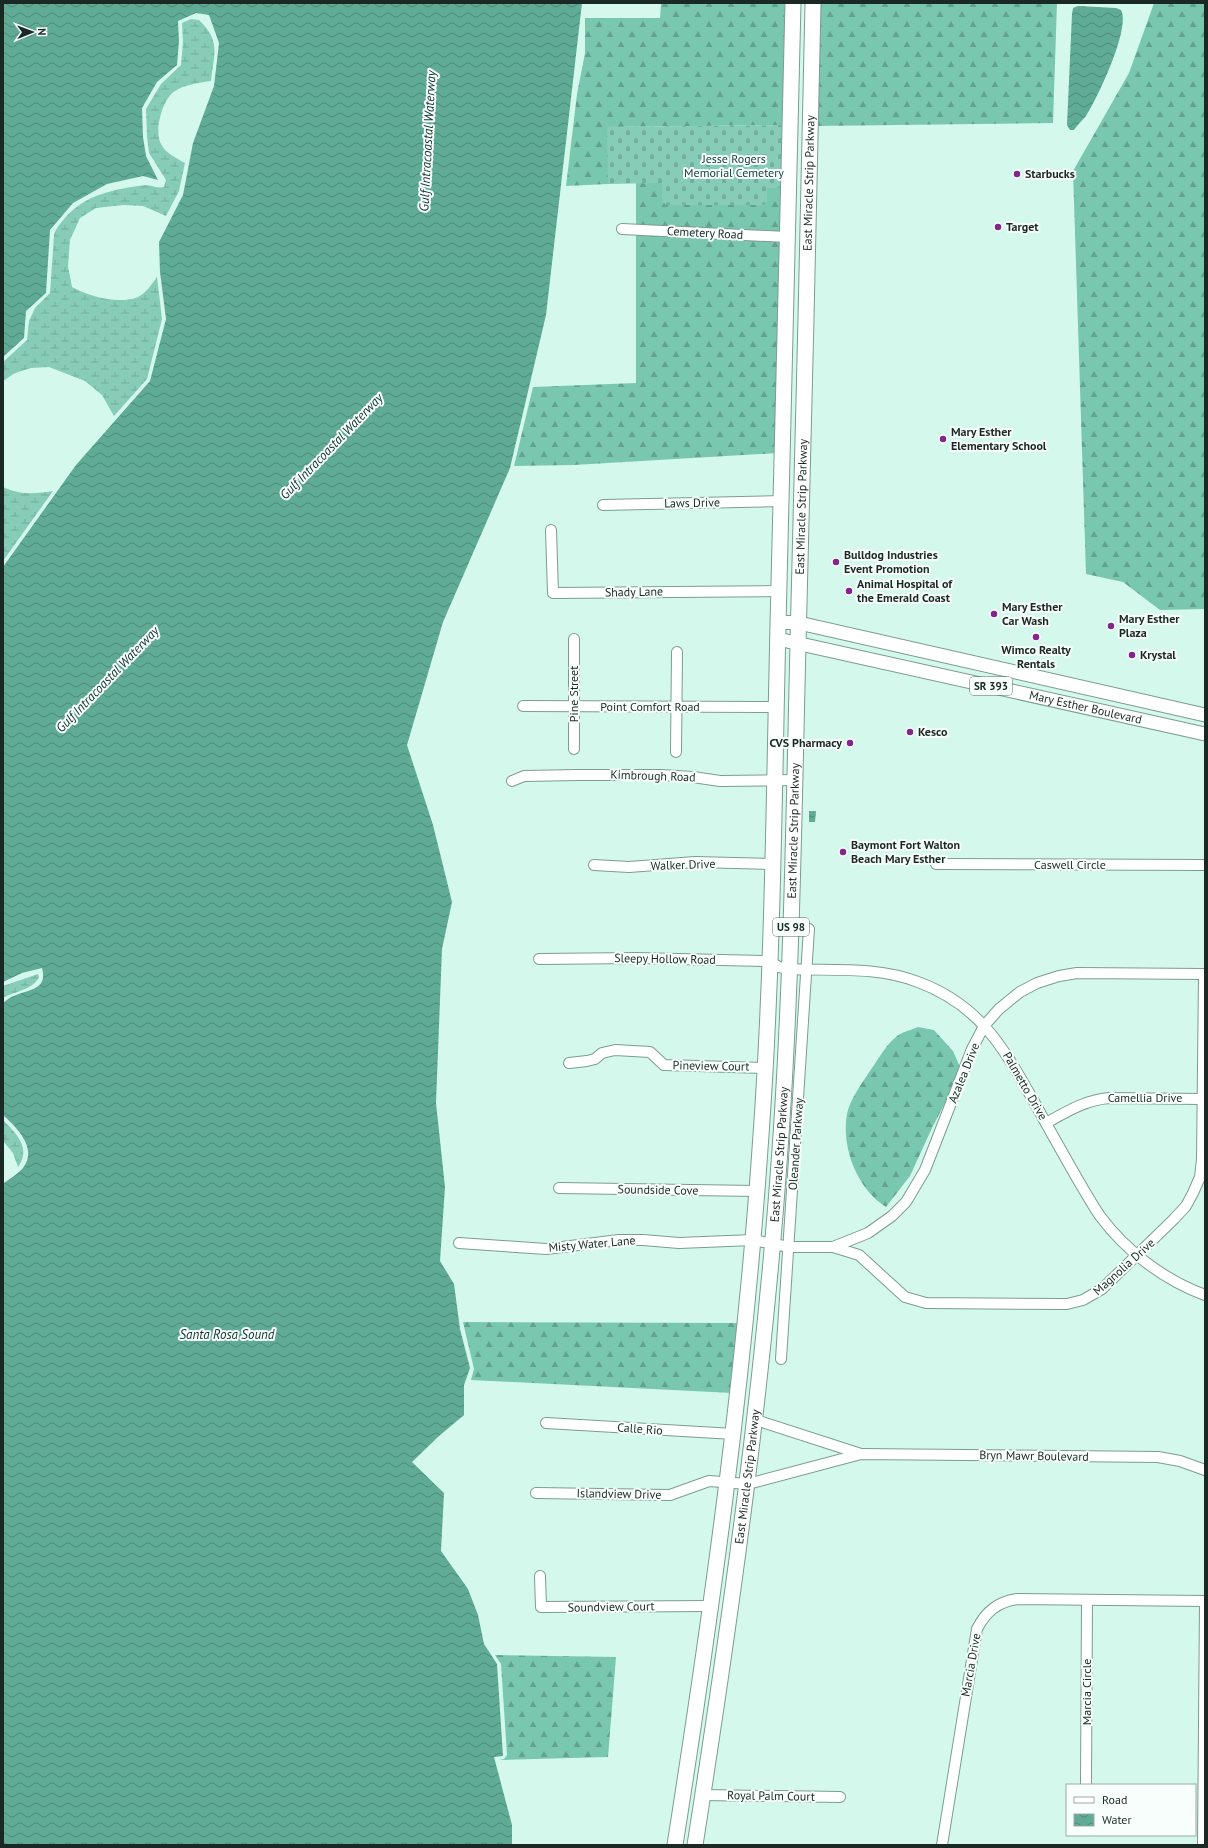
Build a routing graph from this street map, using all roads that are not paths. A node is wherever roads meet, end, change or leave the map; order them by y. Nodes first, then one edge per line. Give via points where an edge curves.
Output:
1 (793, 3) edge
2 (813, 3) edge
3 (622, 229) dead end
4 (788, 236) junction
5 (782, 501) junction
6 (603, 505) dead end
7 (551, 530) dead end
8 (780, 591) junction
9 (778, 622) junction
10 (799, 623) junction
11 (574, 639) dead end
12 (778, 639) junction
13 (798, 643) junction
14 (677, 652) dead end
15 (522, 706) dead end
16 (574, 707) junction
17 (676, 707) junction
18 (777, 707) junction
19 (1205, 715) edge
20 (1205, 734) edge
21 (574, 749) dead end
22 (676, 752) dead end
23 (775, 780) junction
24 (795, 780) junction
25 (512, 781) dead end
26 (772, 864) junction
27 (936, 864) dead end
28 (594, 865) dead end
29 (1205, 865) edge
30 (809, 929) dead end
31 (539, 959) dead end
32 (769, 961) junction
33 (789, 969) junction
34 (807, 970) junction
35 (1204, 974) edge
36 (984, 1026) junction
37 (569, 1063) dead end
38 (765, 1068) junction
39 (1202, 1099) junction
40 (1046, 1123) junction
41 (559, 1188) dead end
42 (757, 1191) junction
43 (753, 1240) junction
44 (459, 1243) dead end
45 (773, 1244) junction
46 (789, 1247) junction
47 (833, 1247) junction
48 (1138, 1255) junction
49 (1205, 1296) edge
50 (781, 1358) dead end
51 (756, 1420) junction
52 (546, 1423) dead end
53 (734, 1434) junction
54 (861, 1454) junction
55 (1205, 1470) edge
56 (728, 1482) junction
57 (748, 1484) junction
58 (536, 1493) dead end
59 (540, 1576) dead end
60 (1087, 1600) junction
61 (1205, 1601) edge
62 (712, 1606) junction
63 (701, 1678) junction
64 (720, 1680) junction
65 (1086, 1784) edge
66 (702, 1795) junction
67 (840, 1797) dead end
68 (675, 1845) edge
69 (695, 1845) edge
70 (942, 1845) edge
71 (1203, 1845) edge

1 - 4 highway, East Miracle Strip Parkway / US 98
2 - 10 highway, East Miracle Strip Parkway / US 98
3 - 4 street, Cemetery Road
4 - 5 highway, East Miracle Strip Parkway / US 98
5 - 6 street, Laws Drive
5 - 8 highway, East Miracle Strip Parkway / US 98
7 - 8 street, Shady Lane via 553,593
8 - 9 highway, East Miracle Strip Parkway / US 98
9 - 10 main road, Mary Esther Boulevard / SR 393
9 - 12 highway, East Miracle Strip Parkway / US 98
10 - 13 highway, East Miracle Strip Parkway / US 98
10 - 19 main road, Mary Esther Boulevard / SR 393
11 - 16 street, Pine Street
12 - 13 main road, Mary Esther Boulevard / SR 393
12 - 18 highway, East Miracle Strip Parkway / US 98
13 - 20 main road, Mary Esther Boulevard / SR 393
13 - 24 highway, East Miracle Strip Parkway / US 98
14 - 17 street
15 - 16 street, Point Comfort Road
16 - 17 street, Point Comfort Road
16 - 21 street, Pine Street
17 - 18 street, Point Comfort Road
17 - 22 street
18 - 23 highway, East Miracle Strip Parkway / US 98
23 - 24 street, Kimbrough Road
23 - 25 street, Kimbrough Road via 720,781 661,775 578,775 524,776
23 - 26 highway, East Miracle Strip Parkway / US 98
24 - 33 highway, East Miracle Strip Parkway / US 98
26 - 28 street, Walker Drive via 695,862 628,867
26 - 32 highway, East Miracle Strip Parkway / US 98
27 - 29 street, Caswell Circle
30 - 34 street, Oleander Parkway
31 - 32 street, Sleepy Hollow Road
32 - 33 street, Sleepy Hollow Road
32 - 38 highway, East Miracle Strip Parkway / US 98
33 - 34 street, Palmetto Drive
33 - 45 highway, East Miracle Strip Parkway / US 98 via 782,1129
34 - 36 street, Palmetto Drive via 880,972 908,978 944,994 975,1016
34 - 46 street, Oleander Parkway
35 - 36 street, Azalea Drive via 1077,973 1059,976 1020,992 999,1009
35 - 39 street, Magnolia Drive
36 - 40 street, Palmetto Drive via 1003,1048
36 - 47 street, Azalea Drive via 972,1049 925,1170 906,1202 878,1227
37 - 38 street, Pineview Court via 594,1059 607,1051 622,1051 650,1052 664,1065
38 - 42 highway, East Miracle Strip Parkway / US 98
39 - 40 street, Camellia Drive via 1096,1099 1080,1104
39 - 48 street, Magnolia Drive via 1202,1159 1196,1188 1186,1206
40 - 48 street, Palmetto Drive via 1099,1215 1124,1244
41 - 42 street, Soundside Cove
42 - 43 highway, East Miracle Strip Parkway / US 98
43 - 44 street, Misty Water Lane via 679,1243 619,1240 546,1249
43 - 45 street, Misty Water Lane
43 - 53 highway, East Miracle Strip Parkway / US 98
45 - 46 street, Azalea Drive
45 - 51 highway, East Miracle Strip Parkway / US 98
46 - 47 street, Azalea Drive
46 - 50 street, Oleander Parkway
47 - 48 street, Magnolia Drive via 859,1255 905,1297 917,1302 941,1304 1067,1304 1083,1300 1102,1289
48 - 49 street, Palmetto Drive via 1178,1284
51 - 54 street, Bryn Mawr Boulevard
51 - 57 highway, East Miracle Strip Parkway / US 98
52 - 53 street, Calle Rio
53 - 56 highway, East Miracle Strip Parkway / US 98
54 - 55 street, Bryn Mawr Boulevard via 1151,1457 1180,1461
54 - 57 street, Bryn Mawr Boulevard
56 - 57 street, Islandview Drive
56 - 58 street, Islandview Drive via 709,1481 670,1496
56 - 62 highway, East Miracle Strip Parkway / US 98
57 - 64 highway, East Miracle Strip Parkway / US 98
59 - 62 street, Soundview Court via 541,1607
60 - 61 street, Marcia Drive
60 - 65 street, Marcia Circle
60 - 70 street, Marcia Drive via 1006,1601 993,1607 981,1620 974,1638
61 - 71 street
62 - 63 highway, East Miracle Strip Parkway / US 98
63 - 64 highway
63 - 68 highway, East Miracle Strip Parkway / US 98
64 - 66 highway, East Miracle Strip Parkway / US 98
66 - 67 street, Royal Palm Court
66 - 69 highway, East Miracle Strip Parkway / US 98

